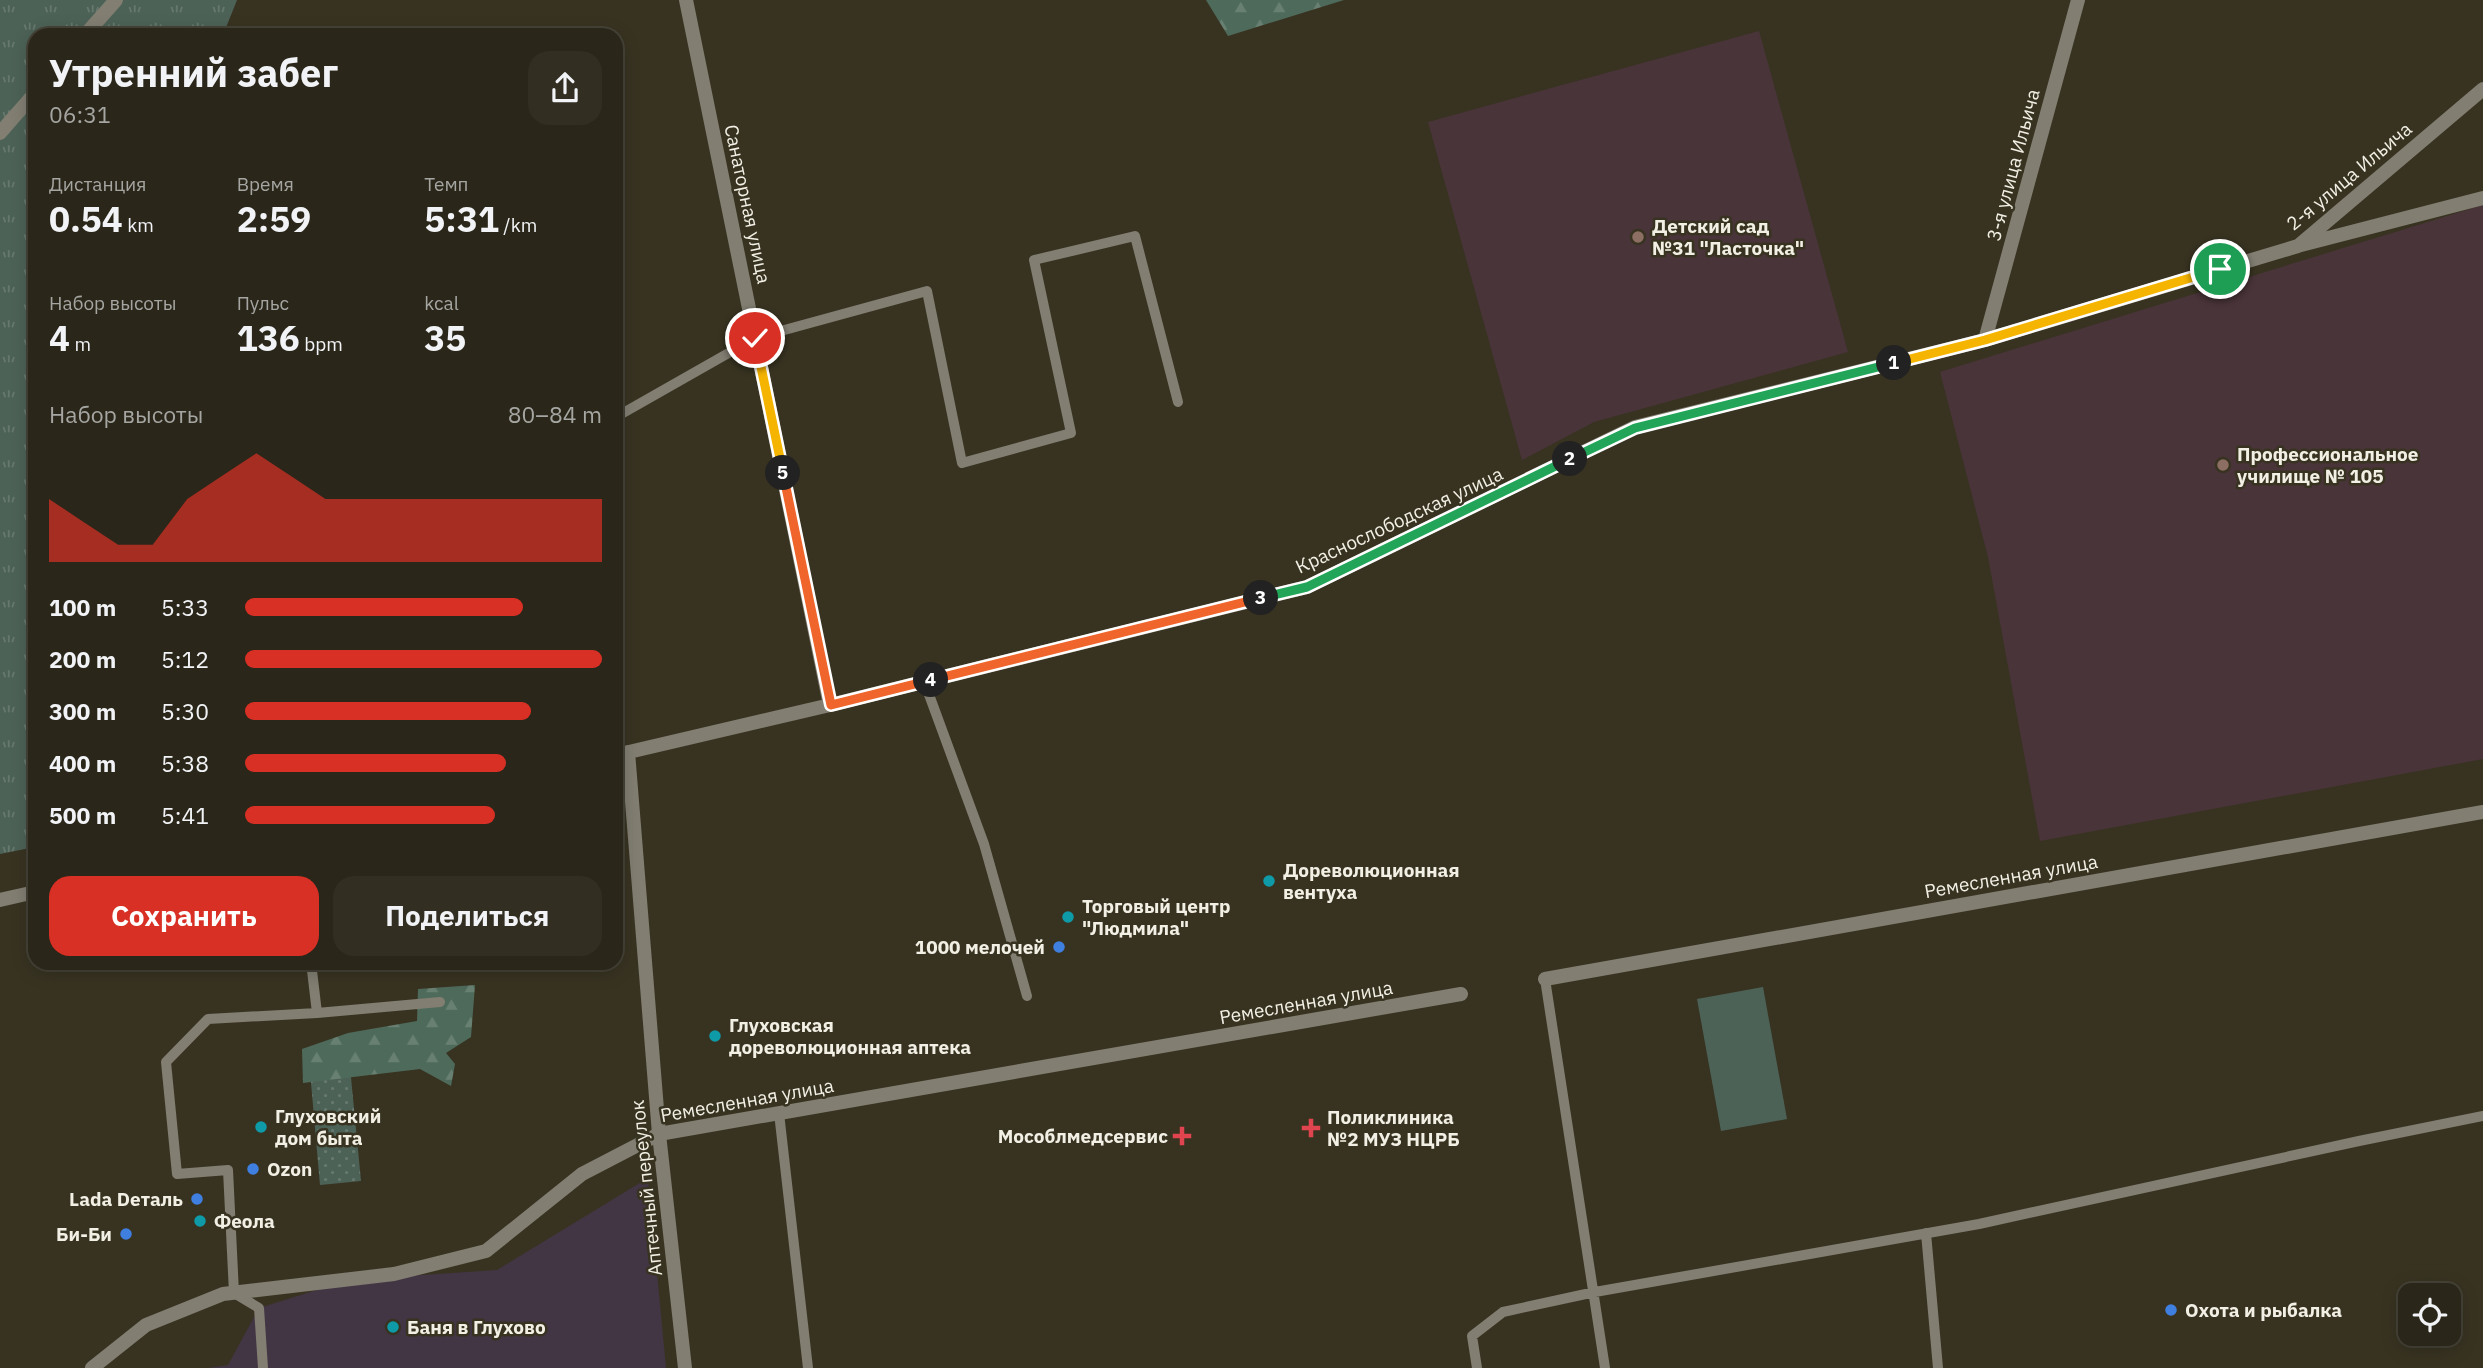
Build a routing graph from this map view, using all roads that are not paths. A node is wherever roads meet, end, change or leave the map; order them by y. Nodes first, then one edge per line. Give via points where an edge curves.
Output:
1 (116, 0) edge
2 (686, 0) edge
3 (2078, 0) edge
4 (91, 28) edge
5 (2483, 89) edge
6 (28, 101) edge
7 (0, 133) edge
8 (2483, 198) edge
9 (2298, 246) junction
10 (755, 338) junction
11 (1985, 340) junction
12 (1178, 402) dead end
13 (623, 413) edge
14 (924, 681) junction
15 (831, 705) junction
16 (623, 753) edge
17 (623, 763) edge
18 (2483, 812) edge
19 (28, 894) edge
20 (0, 900) edge
21 (312, 970) edge
22 (1545, 979) joint
23 (1461, 994) dead end
24 (1027, 996) dead end
25 (440, 1002) dead end
26 (317, 1013) junction
27 (779, 1113) junction
28 (2483, 1116) edge
29 (659, 1134) junction
30 (1926, 1233) junction
31 (1595, 1292) junction
32 (234, 1293) junction
33 (92, 1368) edge
34 (263, 1368) edge
35 (685, 1368) edge
36 (808, 1368) edge
37 (1477, 1368) edge
38 (1605, 1368) edge
39 (1938, 1368) edge

1 - 4 street
2 - 10 street, Санаторная улица
3 - 11 street, 3-я улица Ильича
5 - 9 street, 2-я улица Ильича
6 - 7 street
8 - 9 street
9 - 11 street, 2-я улица Ильича
10 - 12 lane via 927,291 962,463 1071,433 1034,260 1135,236
10 - 13 lane
10 - 15 street, Санаторная улица
11 - 14 street, Краснослободская улица via 1635,428 1307,587
14 - 15 street, Краснослободская улица
14 - 24 lane via 984,844
15 - 16 street, Краснослободская улица
17 - 29 street, Аптечный переулок
18 - 22 street, Ремесленная улица
19 - 20 street
21 - 26 lane
22 - 31 lane
23 - 27 street, Ремесленная улица
25 - 26 lane
26 - 32 lane via 208,1019 166,1062 177,1174 228,1170
27 - 29 street, Ремесленная улица
27 - 36 lane
28 - 30 lane
29 - 32 street, Ремесленная улица via 582,1174 486,1251 394,1274
29 - 35 street, Аптечный переулок
30 - 31 lane
30 - 39 lane
31 - 37 lane via 1503,1312 1472,1335
31 - 38 lane
32 - 33 street, Ремесленная улица via 146,1325
32 - 34 lane via 259,1308

